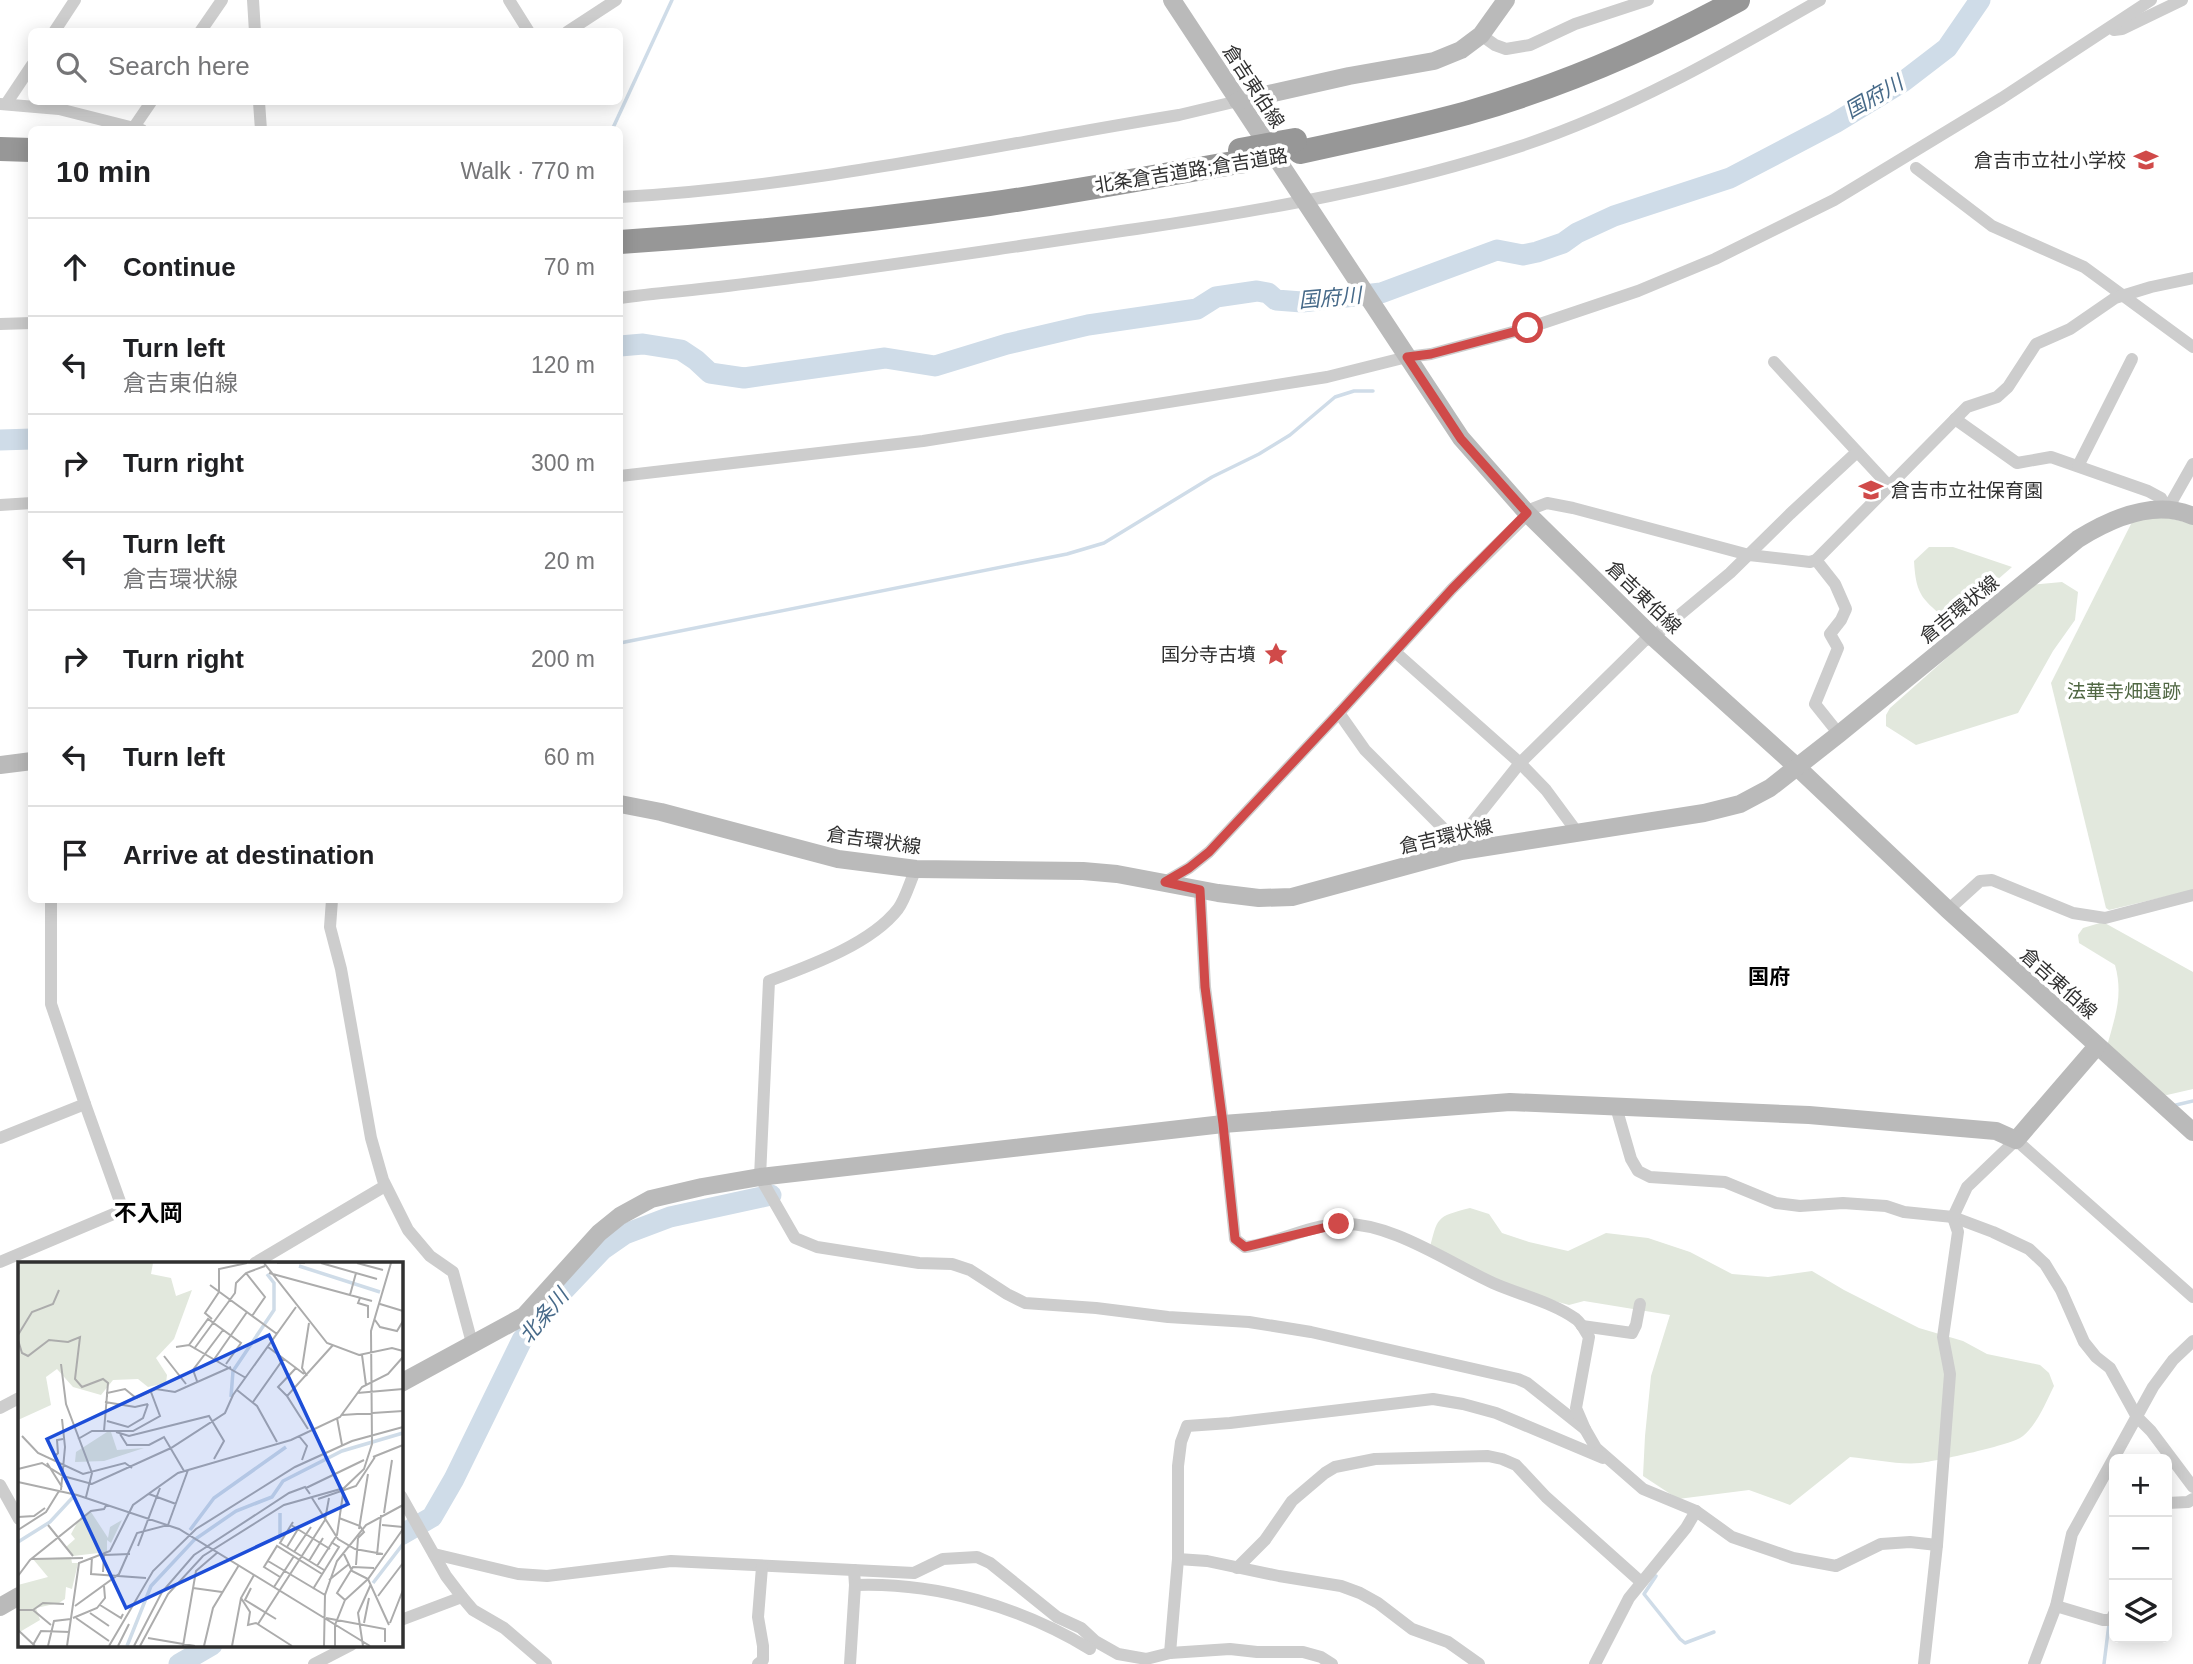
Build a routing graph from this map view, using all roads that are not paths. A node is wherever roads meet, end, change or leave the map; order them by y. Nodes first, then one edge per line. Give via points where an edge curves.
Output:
1 (75, 0) edge
2 (222, 0) edge
3 (253, 0) edge
4 (509, 0) edge
5 (616, 0) edge
6 (1172, 0) edge
7 (1506, 0) edge
8 (1648, 0) edge
9 (1717, 0) edge
10 (1738, 0) edge
11 (1820, 0) edge
12 (2151, 0) edge
13 (2182, 0) edge
14 (57, 28) edge
15 (203, 28) edge
16 (255, 28) edge
17 (527, 28) edge
18 (573, 28) edge
19 (2104, 31) junction
20 (1482, 35) junction
21 (28, 70) edge
22 (1238, 101) junction
23 (3, 104) edge
24 (150, 105) edge
25 (259, 105) edge
26 (130, 126) edge
27 (139, 126) edge
28 (261, 126) edge
29 (1298, 146) junction
30 (0, 149) edge
31 (28, 150) edge
32 (1242, 156) junction
33 (0, 163) edge
34 (28, 163) edge
35 (1916, 168) dead end
36 (623, 197) edge
37 (1303, 201) junction
38 (623, 229) edge
39 (623, 242) edge
40 (2193, 278) edge
41 (2122, 296) junction
42 (623, 298) edge
43 (28, 323) edge
44 (0, 324) edge
45 (2193, 347) edge
46 (1403, 350) junction
47 (2132, 359) dead end
48 (1774, 362) dead end
49 (1955, 419) junction
50 (1857, 452) junction
51 (2193, 464) edge
52 (2078, 466) junction
53 (623, 476) edge
54 (1889, 486) junction
55 (28, 503) edge
56 (0, 505) edge
57 (2167, 510) junction
58 (1527, 513) junction
59 (2193, 516) edge
60 (1749, 555) junction
61 (1816, 560) junction
62 (1653, 637) junction
63 (1395, 652) junction
64 (1339, 713) junction
65 (1839, 734) junction
66 (28, 762) edge
67 (1520, 763) junction
68 (0, 765) edge
69 (1797, 767) junction
70 (623, 805) edge
71 (1577, 832) junction
72 (1459, 847) junction
73 (916, 869) junction
74 (1165, 882) junction
75 (1200, 890) junction
76 (2193, 895) edge
77 (51, 903) edge
78 (332, 903) edge
79 (1948, 910) junction
80 (2097, 1046) junction
81 (85, 1104) junction
82 (1616, 1107) junction
83 (1223, 1124) junction
84 (2193, 1132) edge
85 (0, 1138) edge
86 (2016, 1140) junction
87 (760, 1177) junction
88 (386, 1185) junction
89 (1953, 1217) junction
90 (0, 1262) edge
91 (257, 1262) edge
92 (2193, 1297) edge
93 (1640, 1304) dead end
94 (1582, 1326) junction
95 (2193, 1341) edge
96 (472, 1343) junction
97 (402, 1382) edge
98 (18, 1399) edge
99 (0, 1408) edge
100 (2137, 1417) junction
101 (1585, 1429) junction
102 (1610, 1460) junction
103 (0, 1485) edge
104 (2193, 1487) edge
105 (402, 1498) edge
106 (2193, 1499) edge
107 (2172, 1503) edge
108 (1696, 1511) junction
109 (18, 1517) edge
110 (1937, 1545) junction
111 (433, 1554) junction
112 (1178, 1559) junction
113 (762, 1567) junction
114 (1237, 1568) junction
115 (854, 1570) junction
116 (1642, 1582) junction
117 (855, 1585) junction
118 (18, 1597) edge
119 (462, 1598) junction
120 (2056, 1606) junction
121 (0, 1607) edge
122 (402, 1620) edge
123 (2109, 1620) edge
124 (349, 1646) edge
125 (1090, 1648) dead end
126 (1170, 1653) junction
127 (314, 1664) edge
128 (546, 1664) edge
129 (758, 1664) edge
130 (850, 1664) edge
131 (1332, 1664) edge
132 (1479, 1664) edge
133 (1595, 1664) edge
134 (1924, 1664) edge
135 (2034, 1664) edge

1 - 14 street
2 - 15 street
3 - 16 street
4 - 17 street
5 - 18 street
6 - 22 main road, 倉吉東伯線
7 - 20 main road
8 - 20 street via 1575,24 1530,45 1507,48
9 - 29 highway, 北条倉吉道路;倉吉道路 via 1537,80
10 - 29 highway, 北条倉吉道路;倉吉道路 via 1617,60 1541,89 1467,113
11 - 37 street via 1643,96 1536,140 1435,173
12 - 19 street
13 - 19 street via 2122,29
19 - 46 street via 1834,200 1715,259 1528,328 1431,354
20 - 22 main road via 1434,61
21 - 23 street
22 - 36 street via 1179,116 813,178
22 - 37 main road, 倉吉東伯線
23 - 26 street via 59,109
24 - 27 street
25 - 28 street
29 - 32 highway, 北条倉吉道路;倉吉道路, bridge
30 - 31 highway
32 - 38 highway, 北条倉吉道路;倉吉道路 via 861,208
32 - 39 highway, 北条倉吉道路;倉吉道路 via 991,203
33 - 34 highway
35 - 41 street via 1992,226 2084,267
37 - 42 street via 989,251
37 - 46 main road, 倉吉東伯線
40 - 41 street
41 - 45 street
41 - 49 street via 2070,329 2035,344 2008,387 1997,397 1967,407
43 - 44 street
46 - 53 street via 1327,377 923,441
46 - 58 main road, 倉吉東伯線 via 1461,439
47 - 52 street
48 - 50 street
49 - 52 street via 2017,463 2051,457
49 - 54 street
50 - 54 street
50 - 60 street
51 - 57 street
52 - 57 street via 2148,491 2161,498
54 - 61 street
55 - 56 street
57 - 59 main road, 倉吉環状線
57 - 65 main road, 倉吉環状線 via 2144,511 2103,524 2078,539
58 - 60 street via 1547,503
58 - 62 main road, 倉吉東伯線
58 - 63 street
60 - 61 street
60 - 62 street
61 - 65 street via 1835,584 1846,609 1830,634 1838,648 1815,704
62 - 67 street
62 - 69 main road, 倉吉東伯線
63 - 64 street
63 - 67 street
64 - 72 street via 1365,750
64 - 74 street via 1209,852
65 - 69 main road, 倉吉環状線
66 - 68 main road
67 - 71 street
67 - 72 street
69 - 71 main road, 倉吉環状線 via 1740,804
69 - 79 main road, 倉吉東伯線
70 - 73 main road, 倉吉環状線 via 838,859
71 - 72 main road, 倉吉環状線
72 - 75 main road, 倉吉環状線 via 1292,897 1259,898
73 - 74 main road, 倉吉環状線 via 1083,871
73 - 87 street via 900,906 884,924 821,961 769,981
74 - 75 main road, 倉吉環状線
75 - 83 street via 1205,987
76 - 79 street via 2105,918 2073,913 1992,880 1980,881
77 - 81 street via 51,1004
78 - 88 street via 330,927 371,1138
79 - 80 main road, 倉吉東伯線
80 - 84 main road, 倉吉東伯線
80 - 86 main road
81 - 85 street
81 - 90 street via 122,1210
82 - 83 main road via 1510,1102
82 - 86 main road via 1810,1115 1996,1131
82 - 89 street via 1632,1159 1638,1171 1650,1177 1725,1182 1776,1203 1886,1206
83 - 87 main road
83 - 94 street via 1235,1239 1245,1247 1339,1224 1384,1230 1564,1312
86 - 89 street via 1967,1187
86 - 92 street
87 - 96 main road via 651,1199 620,1216 524,1316
87 - 101 street via 795,1238 817,1247 953,1264 1025,1303 1249,1322 1518,1379
88 - 91 street
88 - 96 street via 408,1230 430,1256 453,1272
89 - 100 street via 2029,1249 2045,1264 2084,1342 2110,1368
89 - 110 street via 1958,1232 1942,1337 1950,1374
93 - 94 street via 1632,1333
94 - 101 street via 1588,1337 1576,1408
95 - 100 street via 2152,1387
96 - 97 main road
98 - 99 street
100 - 104 street
100 - 120 street via 2072,1534
101 - 102 street
102 - 108 street via 1643,1489
102 - 112 street via 1496,1413 1433,1399 1187,1426 1178,1466
103 - 109 street
105 - 111 street
106 - 107 street
108 - 110 street via 1732,1537 1793,1558 1836,1566 1881,1544
108 - 116 street
110 - 134 street
111 - 113 street via 518,1574 547,1576 671,1561
111 - 119 street
112 - 114 street
112 - 126 street
113 - 115 street
113 - 129 street via 758,1617 763,1660
114 - 116 street via 1292,1501 1335,1467 1376,1459 1488,1456 1516,1465
114 - 132 street via 1360,1592 1412,1629 1448,1642
115 - 117 street
115 - 126 street via 914,1573 943,1559 976,1557 990,1563 1057,1617 1118,1654 1146,1659
116 - 133 street
117 - 125 street via 922,1588 992,1605 1059,1630
117 - 130 street
118 - 121 main road
119 - 122 street
119 - 128 street
120 - 123 street
120 - 135 street
124 - 127 street
126 - 131 street via 1230,1649 1303,1652

